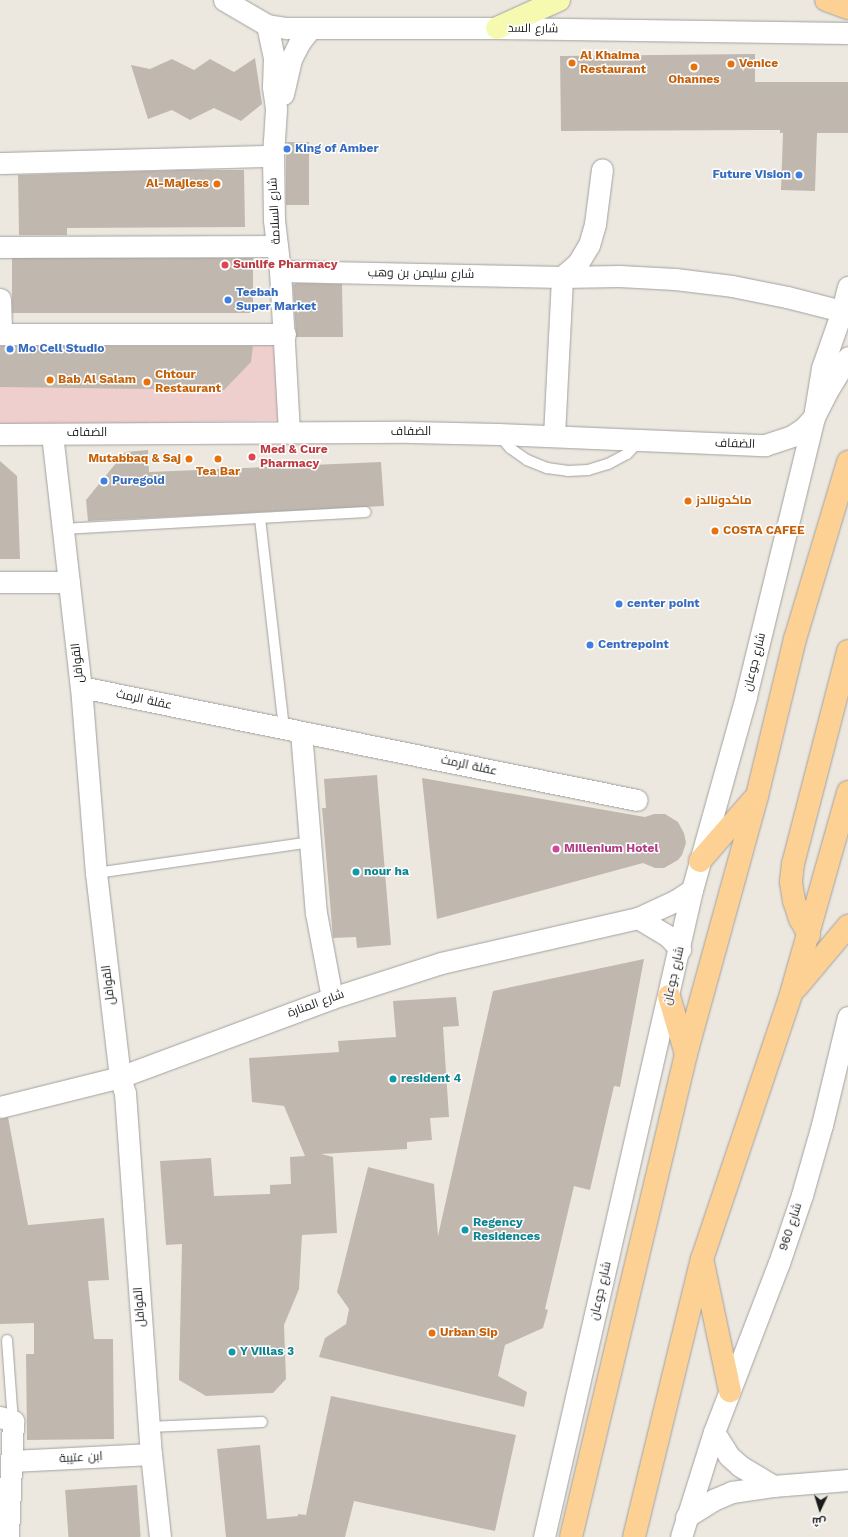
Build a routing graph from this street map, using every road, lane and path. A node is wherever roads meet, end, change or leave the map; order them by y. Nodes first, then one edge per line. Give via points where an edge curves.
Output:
1 (224, 0) edge
2 (559, 0) edge
3 (826, 0) edge
4 (848, 8) edge
5 (267, 25) junction
6 (310, 28) junction
7 (497, 28) junction
8 (848, 33) edge
9 (276, 109) junction
10 (273, 156) junction
11 (0, 162) edge
12 (602, 168) dead end
13 (277, 246) junction
14 (0, 247) edge
15 (280, 271) junction
16 (562, 278) junction
17 (848, 287) edge
18 (0, 299) edge
19 (842, 311) junction
20 (0, 334) edge
21 (284, 334) junction
22 (848, 357) edge
23 (814, 417) junction
24 (289, 433) junction
25 (0, 434) edge
26 (52, 434) junction
27 (498, 434) junction
28 (554, 436) junction
29 (641, 440) junction
30 (848, 462) edge
31 (366, 512) dead end
32 (260, 518) junction
33 (63, 529) junction
34 (0, 582) edge
35 (69, 582) junction
36 (848, 651) edge
37 (81, 687) junction
38 (292, 730) junction
39 (848, 792) edge
40 (757, 796) junction
41 (637, 800) dead end
42 (310, 842) junction
43 (700, 861) junction
44 (96, 873) junction
45 (692, 890) junction
46 (638, 918) junction
47 (848, 926) edge
48 (809, 935) junction
49 (680, 949) junction
50 (791, 994) junction
51 (669, 996) junction
52 (332, 998) junction
53 (848, 1016) edge
54 (686, 1054) junction
55 (120, 1077) junction
56 (0, 1107) edge
57 (702, 1259) junction
58 (7, 1340) dead end
59 (730, 1391) junction
60 (6, 1419) edge
61 (262, 1422) dead end
62 (149, 1427) junction
63 (714, 1432) junction
64 (151, 1454) junction
65 (12, 1461) junction
66 (848, 1480) edge
67 (773, 1486) junction
68 (686, 1517) junction
69 (8, 1537) edge
70 (160, 1537) edge
71 (544, 1537) edge
72 (571, 1537) edge
73 (634, 1537) edge
74 (681, 1537) edge

1 - 5 street, شارع السد
2 - 7 main road
3 - 4 main road
5 - 6 street, شارع السد
5 - 9 street, شارع السلامة via 274,58 273,87
6 - 7 street, شارع السد
6 - 9 street, شارع السلامة via 299,42 291,59 285,88
7 - 8 street, شارع السد
9 - 10 street, شارع السلامة
10 - 11 street
10 - 13 street, شارع السلامة
12 - 16 street via 595,224 589,244 578,263
13 - 14 street
13 - 15 street, شارع السلامة
15 - 16 street, شارع سليمن بن وهب
15 - 21 street, شارع السلامة
16 - 19 street, شارع سليمن بن وهب via 675,279 732,286
16 - 28 street
17 - 19 street, شارع جوعان
18 - 20 street
19 - 23 street, شارع جوعان via 822,368
20 - 21 street
21 - 24 street, شارع السلامة
22 - 23 street, شارع جوعان
23 - 29 street, الضفاف via 792,436 765,445
23 - 43 street, شارع جوعان via 744,703
24 - 26 street, الضفاف
24 - 27 street, الضفاف
25 - 26 street, الضفاف
26 - 33 street, القوافل
27 - 28 street, الضفاف
27 - 29 lane via 510,448 528,460 547,468 568,471 588,470 608,464 627,454
28 - 29 street, الضفاف
30 - 40 main road via 794,639
31 - 32 lane
32 - 33 lane
32 - 38 lane
33 - 35 street, القوافل
34 - 35 street
35 - 37 street, القوافل
36 - 48 main road via 793,864 791,882 794,901
37 - 38 street, عقلة الرمث
37 - 44 street, القوافل
38 - 41 street, عقلة الرمث
38 - 42 street
39 - 48 main road
40 - 43 main road
40 - 54 main road
42 - 44 lane
42 - 52 street via 316,913
43 - 45 street, شارع جوعان
44 - 55 street, القوافل
45 - 46 street, شارع المنارة
45 - 49 street, شارع جوعان
46 - 49 street via 668,936
46 - 52 street, شارع المنارة via 441,963
47 - 50 main road
48 - 50 main road
49 - 51 street, شارع جوعان
50 - 57 main road
51 - 54 main road
51 - 71 street, شارع جوعان
52 - 55 street, شارع المنارة
53 - 59 street, شارع 960 via 802,1195
54 - 72 main road
55 - 56 street, شارع المنارة
55 - 62 street, القوافل via 125,1093
57 - 59 main road
57 - 73 main road
58 - 60 lane
59 - 63 street, شارع 960
60 - 65 street
61 - 62 lane
62 - 64 street, القوافل
63 - 67 street via 729,1456 740,1466
63 - 68 street
64 - 65 street, ابن عتيبة
64 - 70 street, القوافل
65 - 69 street
66 - 67 street
67 - 68 street via 732,1492 713,1500
68 - 74 street

